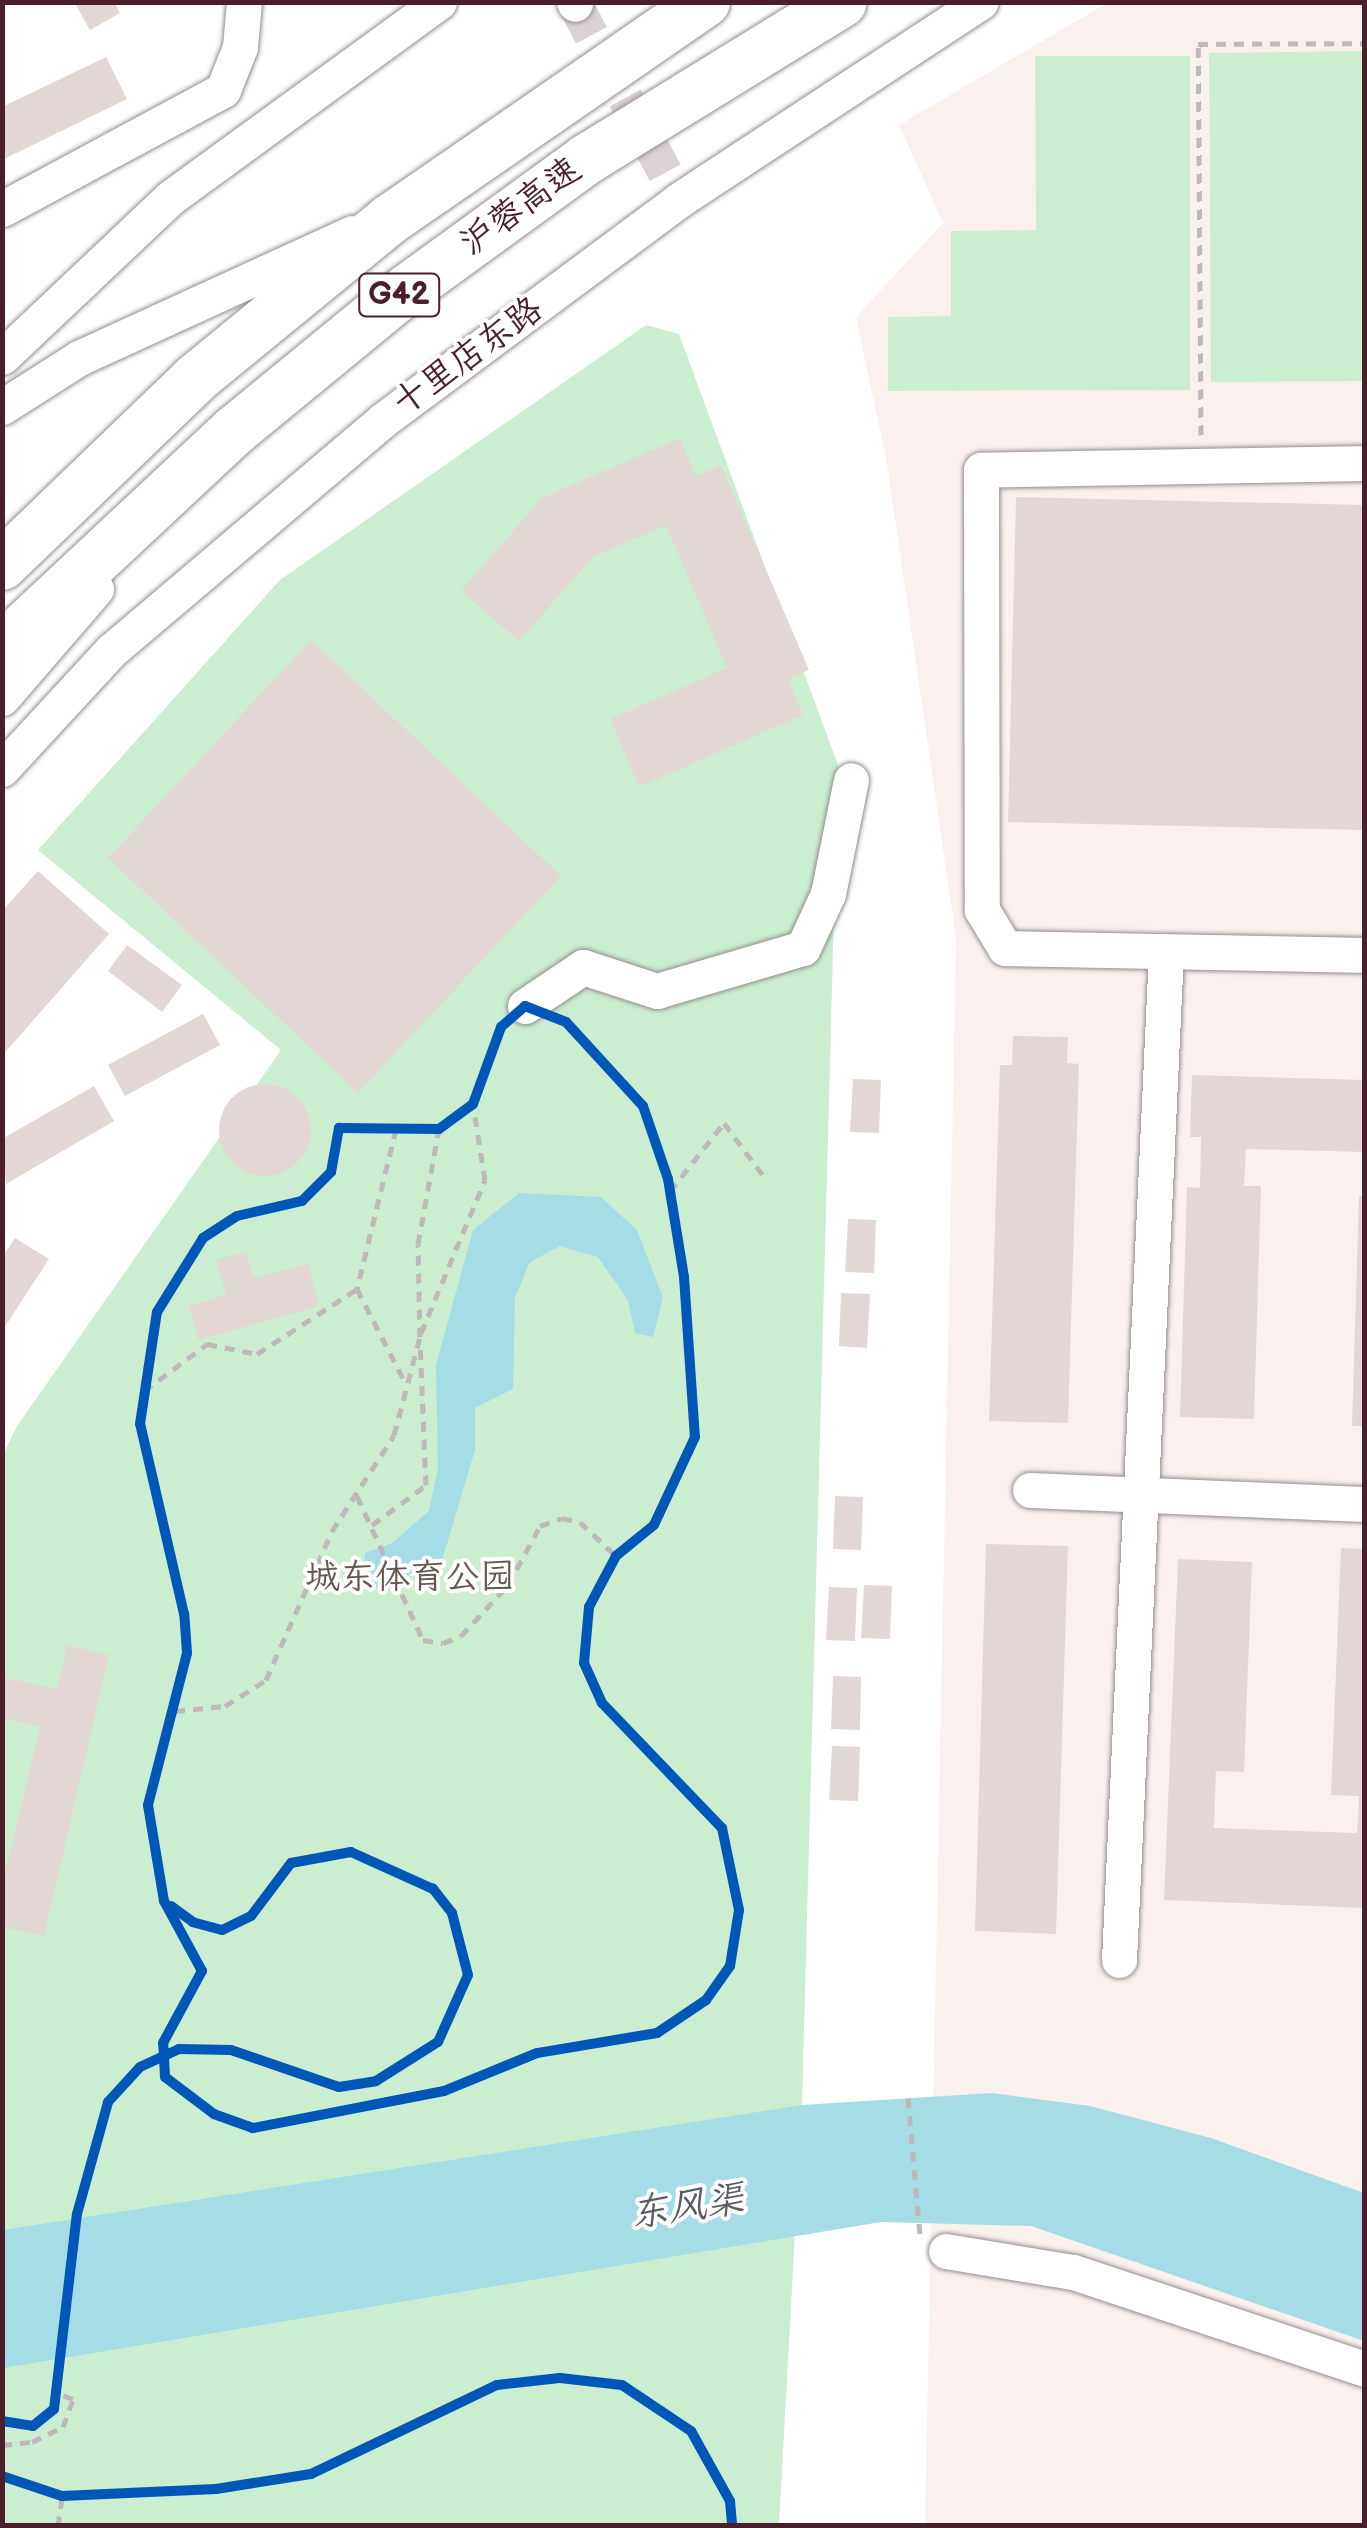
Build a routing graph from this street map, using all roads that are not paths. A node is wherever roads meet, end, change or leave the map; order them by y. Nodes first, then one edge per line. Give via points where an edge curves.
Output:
1 (244, 2) edge
2 (440, 2) edge
3 (706, 2) edge
4 (842, 2) edge
5 (981, 2) edge
6 (2, 209) edge
7 (403, 210) junction
8 (2, 357) edge
9 (269, 402) junction
10 (2, 407) edge
11 (1364, 463) edge
12 (2, 565) edge
13 (2, 648) edge
14 (2, 698) edge
15 (2, 770) edge
16 (851, 780) dead end
17 (1166, 954) junction
18 (1364, 955) edge
19 (525, 1006) dead end
20 (1030, 1490) dead end
21 (1140, 1491) junction
22 (1364, 1504) edge
23 (1119, 1960) dead end
24 (934, 2251) road end
25 (1364, 2369) edge

1 - 6 street via 240,48 223,90
2 - 8 street via 170,198
3 - 7 highway, 沪蓉高速 / G42
4 - 9 highway, 沪蓉高速 / G42 via 587,160 396,297
5 - 15 street, 十里店东路 via 672,186 112,650
7 - 10 street via 79,358
7 - 12 highway, 沪蓉高速 / G42 via 195,379
9 - 13 highway, 沪蓉高速 / G42
9 - 14 street
11 - 17 street via 981,470 982,910 1006,948
16 - 19 street via 828,894 803,948 657,991 583,966
17 - 18 street
17 - 21 street
20 - 21 street
21 - 22 street
21 - 23 street
24 - 25 street via 1073,2272

